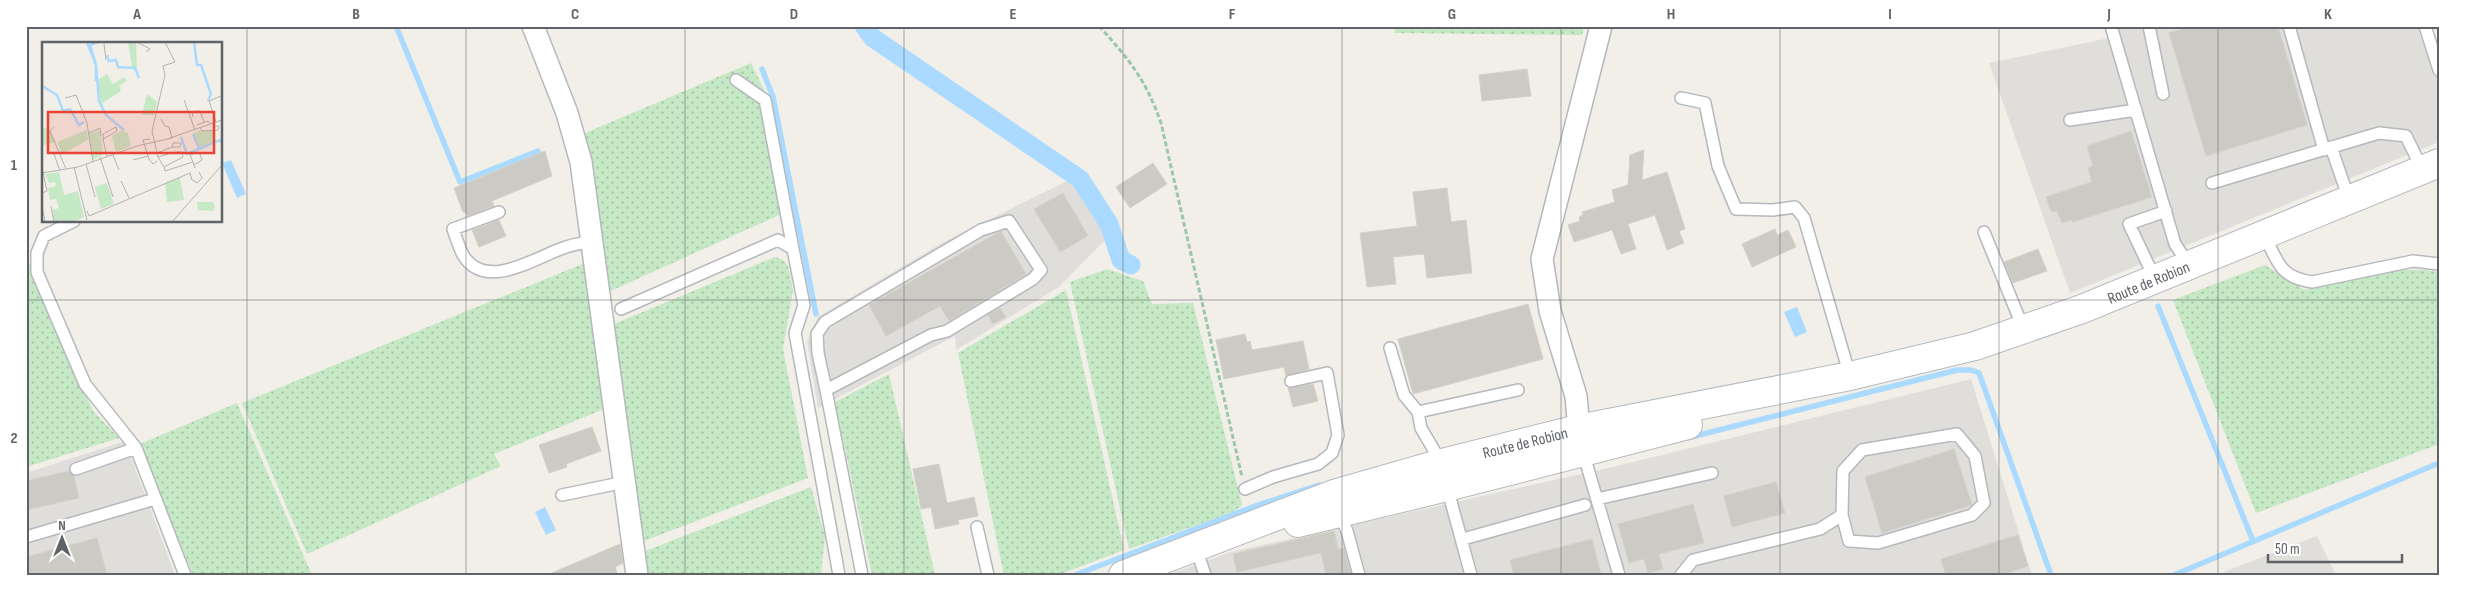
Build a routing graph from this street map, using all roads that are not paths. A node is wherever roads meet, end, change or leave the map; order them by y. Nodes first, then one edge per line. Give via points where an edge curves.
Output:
1 (533, 26) edge
2 (1601, 26) edge
3 (2111, 26) edge
4 (2149, 26) edge
5 (2289, 26) edge
6 (2425, 26) edge
7 (2439, 70) edge
8 (736, 80) dead end
9 (2163, 94) dead end
10 (1681, 98) dead end
11 (2136, 110) junction
12 (2070, 120) dead end
13 (2327, 148) junction
14 (2430, 166) edge
15 (2212, 183) dead end
16 (2349, 199) junction
17 (2166, 211) junction
18 (499, 212) dead end
19 (72, 222) edge
20 (1984, 232) dead end
21 (2264, 234) junction
22 (593, 241) junction
23 (792, 249) junction
24 (2439, 264) edge
25 (2189, 265) junction
26 (2155, 279) junction
27 (621, 309) dead end
28 (2024, 330) junction
29 (1390, 348) dead end
30 (1850, 376) junction
31 (1291, 381) dead end
32 (826, 390) junction
33 (1518, 390) dead end
34 (1418, 412) junction
35 (1580, 441) junction
36 (136, 448) junction
37 (76, 469) dead end
38 (1712, 473) dead end
39 (1445, 475) junction
40 (625, 482) junction
41 (1245, 489) road end
42 (562, 495) dead end
43 (156, 499) junction
44 (1597, 499) junction
45 (1585, 506) dead end
46 (1339, 513) junction
47 (1842, 515) junction
48 (977, 527) dead end
49 (26, 537) edge
50 (1463, 539) junction
51 (1202, 546) junction
52 (185, 575) edge
53 (637, 575) edge
54 (839, 575) edge
55 (862, 575) edge
56 (988, 575) edge
57 (1122, 575) edge
58 (1205, 575) edge
59 (1359, 575) edge
60 (1471, 575) edge
61 (1619, 575) edge
62 (1681, 575) edge

1 - 22 street via 567,113 581,162
2 - 35 street via 1542,259 1550,311 1576,396
3 - 11 lane
4 - 9 lane
5 - 13 lane
6 - 7 lane
8 - 23 lane via 766,100
10 - 30 lane via 1705,103 1718,166 1736,209 1795,207 1804,218
11 - 12 lane
11 - 17 lane
13 - 14 lane via 2379,133 2406,136
13 - 15 lane
13 - 16 lane
14 - 16 main road, Route de Robion
16 - 21 main road, Route de Robion
17 - 25 lane via 2175,244
17 - 26 lane via 2129,224
18 - 22 lane via 453,229 464,256 487,272 502,272 567,246
19 - 36 lane via 44,236 37,253 37,272 85,384
20 - 28 lane
21 - 24 lane via 2282,270 2295,280 2312,282 2413,261
21 - 25 main road, Route de Robion
22 - 40 street
23 - 27 lane via 778,240
23 - 54 lane via 804,305 795,332
25 - 26 main road, Route de Robion
26 - 28 main road, Route de Robion
28 - 30 main road, Route de Robion via 1975,346
29 - 34 lane via 1404,395
30 - 35 main road, Route de Robion via 1683,408
30 - 35 main road, Route de Robion via 1707,420
31 - 41 lane via 1327,373 1338,435 1332,453 1318,464
32 - 32 lane via 931,335 947,331 1033,278 1041,270 1009,221 981,230 825,322 817,334
32 - 55 lane
33 - 34 lane
34 - 39 lane via 1421,428
35 - 39 main road, Route de Robion
35 - 39 main road, Route de Robion via 1500,474
35 - 44 lane
36 - 37 lane
36 - 43 lane
38 - 44 lane
39 - 46 main road, Route de Robion
39 - 50 lane
39 - 51 main road, Route de Robion via 1334,494
40 - 42 lane
40 - 53 street
43 - 49 lane
43 - 52 lane
44 - 61 lane
45 - 50 lane
46 - 51 main road, Route de Robion
46 - 59 lane
47 - 47 lane via 1844,471 1862,450 1957,434 1975,456 1984,502 1972,515 1878,543 1849,541
47 - 62 lane via 1820,529 1692,560
48 - 56 lane
50 - 60 lane
51 - 57 main road, Route de Robion
51 - 58 lane

